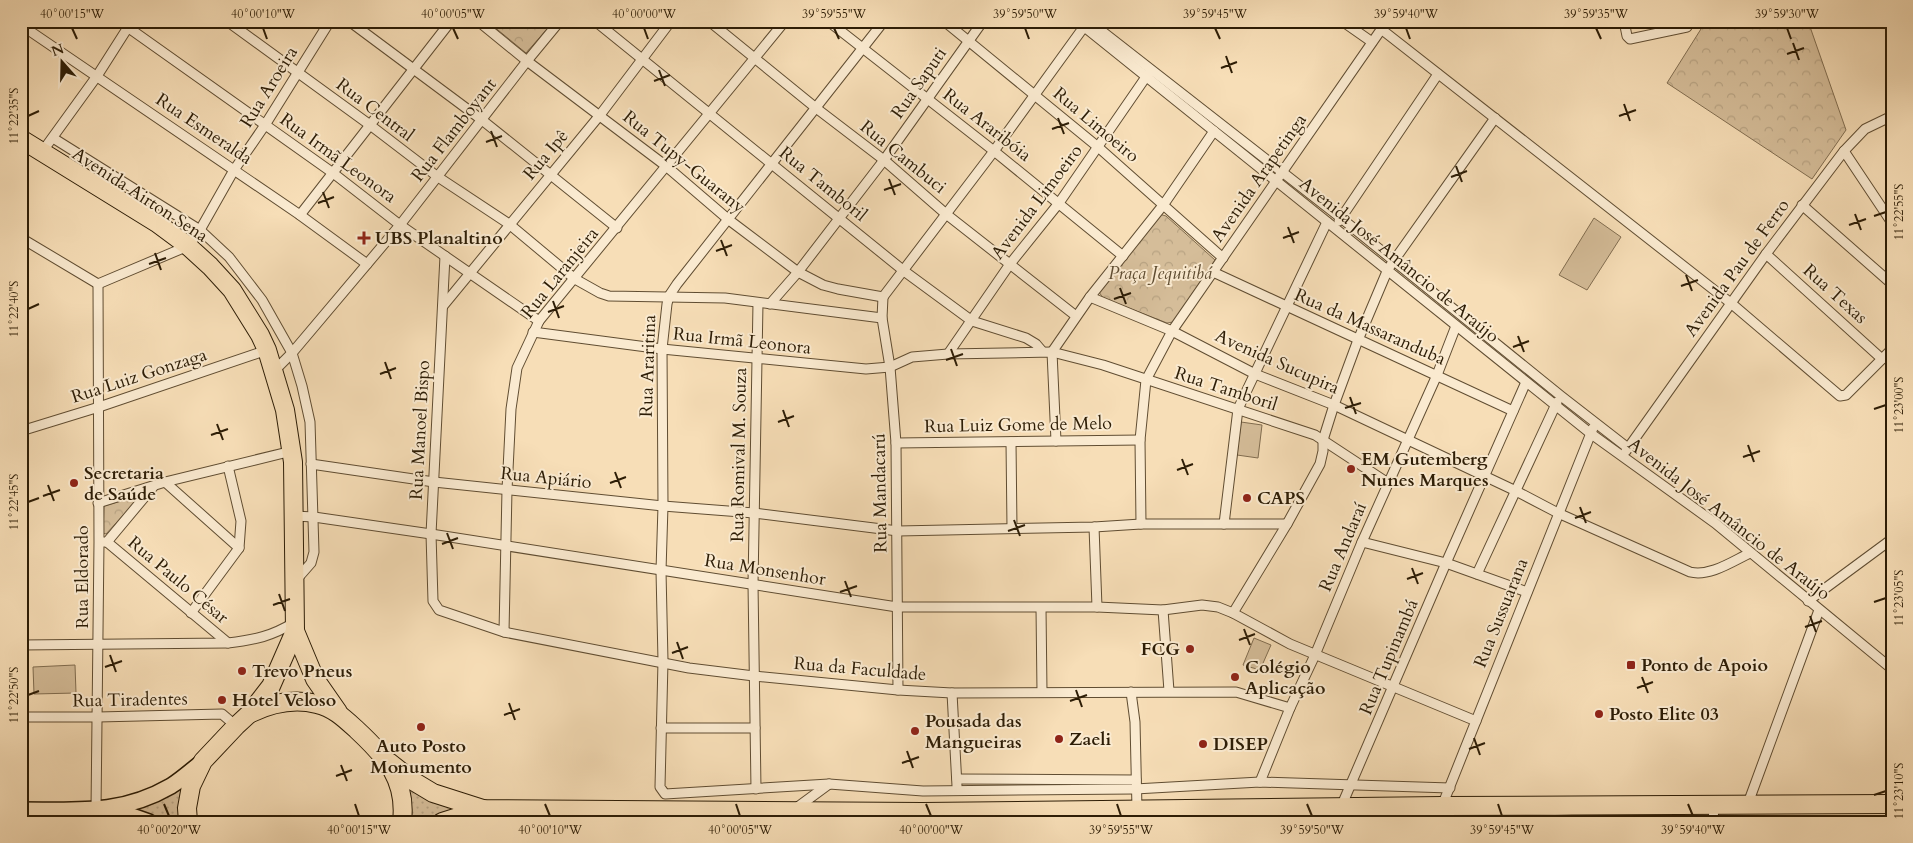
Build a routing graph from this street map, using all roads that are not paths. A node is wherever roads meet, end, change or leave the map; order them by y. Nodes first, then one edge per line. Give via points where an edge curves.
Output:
1 (119, 21) edge
2 (227, 21) edge
3 (330, 21) edge
4 (349, 21) edge
5 (452, 21) edge
6 (478, 21) edge
7 (560, 21) edge
8 (595, 21) edge
9 (671, 21) edge
10 (709, 21) edge
11 (786, 21) edge
12 (828, 21) edge
13 (884, 21) edge
14 (944, 21) edge
15 (983, 21) edge
16 (1342, 21) edge
17 (1624, 21) edge
18 (1084, 23) edge
19 (26, 25) edge
20 (130, 25) edge
21 (1384, 25) edge
22 (1687, 27) dead end
23 (968, 40) junction
24 (1372, 42) junction
25 (862, 48) junction
26 (755, 58) junction
27 (641, 60) junction
28 (527, 61) junction
29 (415, 68) junction
30 (297, 73) junction
31 (1149, 73) junction
32 (1438, 74) junction
33 (97, 76) junction
34 (1034, 94) junction
35 (928, 99) junction
36 (816, 108) junction
37 (709, 114) junction
38 (600, 115) junction
39 (1892, 116) edge
40 (1495, 118) junction
41 (482, 120) junction
42 (265, 125) junction
43 (370, 125) junction
44 (1214, 131) junction
45 (21, 139) edge
46 (47, 145) junction
47 (1098, 147) junction
48 (994, 151) junction
49 (1844, 151) junction
50 (884, 160) junction
51 (773, 164) junction
52 (666, 166) junction
53 (234, 170) junction
54 (333, 173) junction
55 (552, 174) junction
56 (1282, 174) junction
57 (438, 177) junction
58 (1276, 182) junction
59 (1059, 203) junction
60 (1164, 204) junction
61 (1802, 205) junction
62 (946, 214) junction
63 (300, 215) junction
64 (840, 218) junction
65 (1341, 218) junction
66 (729, 220) junction
67 (1327, 222) junction
68 (1892, 223) edge
69 (509, 224) junction
70 (400, 225) junction
71 (617, 228) junction
72 (1334, 228) junction
73 (200, 230) junction
74 (21, 238) edge
75 (188, 246) junction
76 (1766, 254) junction
77 (445, 256) junction
78 (1123, 256) junction
79 (1223, 258) junction
80 (1394, 260) junction
81 (367, 264) junction
82 (1010, 264) junction
83 (1388, 270) junction
84 (904, 271) junction
85 (798, 272) junction
86 (1213, 272) junction
87 (469, 273) junction
88 (575, 279) junction
89 (98, 284) junction
90 (1892, 284) edge
91 (669, 296) junction
92 (884, 297) junction
93 (1090, 297) junction
94 (758, 303) junction
95 (770, 304) junction
96 (1732, 304) junction
97 (443, 306) junction
98 (1286, 307) junction
99 (1451, 308) junction
100 (1076, 316) junction
101 (1445, 317) junction
102 (882, 318) junction
103 (972, 320) junction
104 (539, 321) junction
105 (1456, 326) junction
106 (1172, 331) junction
107 (533, 332) junction
108 (1358, 340) junction
109 (662, 349) junction
110 (1892, 349) edge
111 (267, 350) junction
112 (1042, 351) junction
113 (1052, 352) junction
114 (292, 353) junction
115 (948, 354) junction
116 (757, 359) junction
117 (1882, 359) junction
118 (890, 367) junction
119 (274, 371) junction
120 (1255, 374) junction
121 (1437, 374) junction
122 (1146, 380) junction
123 (1526, 382) junction
124 (1561, 396) junction
125 (1334, 405) junction
126 (1555, 405) junction
127 (99, 407) junction
128 (1238, 409) junction
129 (1514, 411) junction
130 (1596, 423) junction
131 (21, 431) edge
132 (1590, 432) junction
133 (1140, 440) junction
134 (1323, 440) junction
135 (1056, 441) junction
136 (1408, 441) junction
137 (1011, 442) junction
138 (896, 443) junction
139 (292, 451) junction
140 (1626, 452) junction
141 (311, 464) junction
142 (228, 466) junction
143 (1485, 476) junction
144 (165, 482) junction
145 (434, 482) junction
146 (1388, 483) junction
147 (153, 487) junction
148 (507, 490) junction
149 (1516, 491) junction
150 (98, 503) junction
151 (663, 506) junction
152 (754, 513) junction
153 (1558, 513) junction
154 (294, 516) junction
155 (314, 517) junction
156 (1141, 524) junction
157 (1224, 524) junction
158 (1287, 524) junction
159 (1094, 527) junction
160 (1012, 528) junction
161 (898, 531) junction
162 (431, 534) junction
163 (1892, 539) edge
164 (103, 542) junction
165 (1362, 542) junction
166 (506, 546) junction
167 (238, 548) junction
168 (1750, 553) junction
169 (1446, 563) junction
170 (661, 571) junction
171 (1478, 574) junction
172 (294, 582) junction
173 (753, 584) junction
174 (1527, 592) junction
175 (1808, 601) junction
176 (434, 605) joint
177 (897, 607) junction
178 (1097, 607) junction
179 (1041, 608) junction
180 (1163, 610) junction
181 (1819, 610) junction
182 (191, 613) junction
183 (1233, 613) junction
184 (295, 627) junction
185 (504, 632) junction
186 (228, 643) junction
187 (21, 645) edge
188 (98, 646) junction
189 (1315, 655) junction
190 (663, 661) junction
191 (1892, 669) edge
192 (754, 676) junction
193 (1394, 687) junction
194 (898, 690) junction
195 (1169, 691) junction
196 (1042, 692) junction
197 (1131, 692) junction
198 (952, 693) junction
199 (1290, 708) junction
200 (338, 712) junction
201 (250, 714) junction
202 (21, 717) edge
203 (98, 717) junction
204 (1476, 721) junction
205 (236, 726) junction
206 (661, 728) junction
207 (755, 728) junction
208 (203, 761) junction
209 (389, 762) junction
210 (956, 780) junction
211 (1260, 782) junction
212 (829, 784) junction
213 (1136, 784) junction
214 (1352, 785) junction
215 (1450, 788) junction
216 (756, 789) junction
217 (957, 791) junction
218 (923, 801) junction
219 (1892, 804) edge
220 (1442, 806) junction
221 (1747, 806) junction
222 (1341, 807) junction
223 (483, 809) junction
224 (21, 810) edge
225 (793, 810) junction
226 (96, 812) junction
227 (1714, 813) edge
228 (1179, 815) edge
229 (644, 816) edge
230 (1140, 816) edge
231 (31, 819) edge
232 (1419, 821) edge
233 (149, 822) edge
234 (188, 822) edge
235 (402, 822) edge
236 (442, 822) edge
237 (1101, 822) edge
238 (1386, 822) edge
239 (1657, 822) edge

1 - 20 street, Rua Irmã Leonora
2 - 30 street, Rua Central
3 - 30 street, Rua Aroeira
4 - 29 street
5 - 29 street
6 - 28 street, Rua Tupy-Guarany
7 - 28 street, Rua Flamboyant
8 - 27 street, Rua Tamboril
9 - 27 street, Rua Ipê
10 - 26 street, Rua Cambuci
11 - 26 street, Rua Laranjeira
12 - 25 street, Rua Araribóia
13 - 25 street, Rua Araritina
14 - 23 street, Rua Limoeiro
15 - 23 street, Rua Saputi
16 - 24 street
17 - 22 street via 1630,39
18 - 31 street, Avenida José Amâncio de Araújo
18 - 34 street
19 - 33 street, Rua Esmeralda
20 - 33 street
20 - 42 street, Rua Irmã Leonora
21 - 24 street, Avenida Arapetinga
21 - 32 street
23 - 34 street, Rua Limoeiro
23 - 35 street, Rua Saputi
24 - 56 street, Avenida Arapetinga
25 - 35 street, Rua Araribóia
25 - 36 street, Rua Araritina
26 - 36 street, Rua Cambuci
26 - 37 street, Rua Laranjeira
27 - 37 street, Rua Tamboril
27 - 38 street, Rua Ipê
28 - 38 street, Rua Tupy-Guarany
28 - 41 street, Rua Flamboyant
29 - 41 street
29 - 43 street
30 - 42 street, Rua Aroeira
30 - 43 street, Rua Central
31 - 44 street, Avenida José Amâncio de Araújo
31 - 47 street, Avenida Limoeiro
31 - 56 street
32 - 40 street
32 - 65 street
33 - 46 street
33 - 53 street, Rua Esmeralda
34 - 47 street, Rua Limoeiro
34 - 48 street
35 - 48 street, Rua Araribóia
35 - 50 street, Rua Saputi
36 - 50 street, Rua Cambuci
36 - 51 street, Rua Araritina
37 - 51 street, Rua Tamboril
37 - 52 street, Rua Laranjeira
38 - 52 street, Rua Tupy-Guarany
38 - 55 street, Rua Ipê
39 - 49 street, Avenida Pau de Ferro via 1865,128
40 - 80 street
40 - 96 street
41 - 55 street
41 - 57 street, Rua Flamboyant
42 - 53 street, Rua Aroeira
42 - 54 street, Rua Irmã Leonora
43 - 54 street
43 - 57 street, Rua Central
44 - 58 street, Avenida José Amâncio de Araújo
44 - 60 street
45 - 46 highway
46 - 73 street, Avenida Airton Sena
46 - 75 highway
47 - 59 street, Avenida Limoeiro
47 - 60 street, Rua Limoeiro
48 - 59 street, Rua Araribóia
48 - 62 street
49 - 61 street, Avenida Pau de Ferro
49 - 68 street
50 - 62 street, Rua Cambuci
50 - 64 street, Rua Saputi
51 - 64 street, Rua Tamboril
51 - 66 street, Rua Araritina
52 - 66 street, Rua Tupy-Guarany
52 - 71 street, Rua Laranjeira
53 - 63 street, Rua Esmeralda
53 - 73 street, Rua Aroeira
54 - 63 street
54 - 70 street, Rua Irmã Leonora
55 - 69 street, Rua Ipê
55 - 71 street
56 - 58 street, Avenida Arapetinga
56 - 65 street
57 - 69 street, Rua Central
57 - 70 street, Rua Flamboyant
58 - 67 street, Avenida José Amâncio de Araújo
58 - 79 street, Avenida Arapetinga
59 - 78 street, Rua Araribóia
59 - 82 street, Avenida Limoeiro
60 - 78 street
60 - 79 street, Rua Limoeiro
61 - 76 street, Avenida Pau de Ferro
61 - 90 street
62 - 82 street, Rua Cambuci
62 - 84 street
63 - 81 street, Rua Esmeralda
64 - 84 street, Rua Tamboril
64 - 85 street, Rua Saputi
65 - 72 street
65 - 80 street
66 - 85 street, Rua Tupy-Guarany
66 - 91 street, Rua Araritina
67 - 72 street, Avenida José Amâncio de Araújo
67 - 98 street
69 - 87 street, Rua Ipê
69 - 88 street, Rua Central
70 - 77 street, Rua Irmã Leonora
70 - 81 street, Rua Flamboyant
71 - 88 street, Rua Laranjeira
72 - 83 street, Avenida José Amâncio de Araújo
73 - 75 street, Rua Aroeira
73 - 114 street, Avenida Airton Sena via 229,257 254,289
74 - 89 street
75 - 89 street
75 - 111 highway via 232,290
76 - 96 street, Avenida Pau de Ferro
76 - 117 street, Rua Texas
77 - 87 street, Rua Irmã Leonora
77 - 97 street, Rua Manoel Bispo
78 - 93 street
79 - 86 street, Avenida Arapetinga
80 - 83 street
80 - 99 street
81 - 114 street, Rua Flamboyant
82 - 100 street, Rua Cambuci
82 - 103 street, Avenida Limoeiro
83 - 101 street, Avenida José Amâncio de Araújo
83 - 108 street
84 - 92 street
84 - 103 street, Rua Tamboril
85 - 92 street, Rua Tupy-Guarany via 823,285
85 - 95 street, Rua Saputi
86 - 98 street, Rua da Massaranduba
86 - 106 street, Avenida Arapetinga
87 - 97 street, Rua Ipê
87 - 104 street, Rua Irmã Leonora
88 - 91 street, Rua Central via 609,296
88 - 104 street, Rua Laranjeira
89 - 127 street, Rua Eldorado
91 - 94 street, Rua Central via 718,297
91 - 109 street, Rua Araritina
92 - 102 street, Rua Mandacarú
93 - 100 street
93 - 106 street, Avenida Sucupira
94 - 95 street, Rua Central
94 - 116 street, Rua Romival M. Souza
95 - 102 street, Rua Central
96 - 117 street via 1840,396 1846,395
96 - 140 street, Avenida Pau de Ferro
97 - 145 street, Rua Manoel Bispo
98 - 108 street, Rua da Massaranduba
98 - 120 street
99 - 101 street
99 - 124 street
100 - 113 street
101 - 105 street, Avenida José Amâncio de Araújo
102 - 118 street, Rua Mandacarú
103 - 112 street, Rua Tamboril via 1026,338
103 - 115 street, Avenida Limoeiro
104 - 107 street, Rua Laranjeira
105 - 121 street, Rua Andaraí
105 - 123 street, Avenida José Amâncio de Araújo
106 - 120 street, Avenida Sucupira
106 - 122 street, Avenida Arapetinga
107 - 109 street, Rua Irmã Leonora
107 - 148 street, Rua Laranjeira via 514,380
108 - 121 street, Rua da Massaranduba
108 - 125 street
109 - 116 street, Rua Irmã Leonora
109 - 151 street, Rua Araritina
110 - 117 street
111 - 119 highway
111 - 127 street, Rua Luiz Gonzaga
112 - 113 street, Rua Tamboril
112 - 115 street, Rua Tamboril
113 - 122 street, Rua Tamboril
113 - 135 street
114 - 119 street, Rua Flamboyant
114 - 141 street, Avenida Airton Sena via 310,422
115 - 118 street, Rua Tamboril via 912,357
116 - 118 street, Rua Irmã Leonora via 866,369
116 - 152 street, Rua Romival M. Souza
118 - 138 street, Rua Mandacarú
119 - 139 highway via 286,410
120 - 125 street, Avenida Sucupira
120 - 128 street
121 - 129 street, Rua da Massaranduba
121 - 136 street, Rua Andaraí
122 - 128 street, Rua Tamboril
122 - 133 street
123 - 126 street, Avenida José Amâncio de Araújo
123 - 129 street, Rua Tupinambá
124 - 126 street
124 - 130 street
125 - 134 street
125 - 136 street, Avenida Sucupira
126 - 132 street, Avenida José Amâncio de Araújo
126 - 149 street
127 - 131 street, Rua Luiz Gonzaga
127 - 150 street, Rua Eldorado
128 - 134 street, Rua Tamboril
128 - 157 street
129 - 143 street, Rua Tupinambá
130 - 132 street, Rua Sussuarana
130 - 140 street
132 - 140 street, Avenida José Amâncio de Araújo
132 - 153 street, Rua Sussuarana
133 - 135 street, Rua Luiz Gome de Melo
133 - 156 street
134 - 146 street, Rua Tamboril
134 - 158 street via 1320,464
135 - 137 street, Rua Luiz Gome de Melo
136 - 143 street, Avenida Sucupira
136 - 146 street, Rua Andaraí
137 - 138 street, Rua Luiz Gome de Melo
137 - 160 street
138 - 161 street, Rua Mandacarú
139 - 142 street
139 - 154 highway
140 - 168 street, Avenida José Amâncio de Araújo
141 - 145 street, Rua Apiário
141 - 155 street, Avenida Airton Sena
142 - 144 street
142 - 167 street via 241,521
143 - 149 street, Avenida Sucupira
143 - 169 street, Rua Tupinambá
144 - 147 street
144 - 167 street
145 - 148 street, Rua Apiário
145 - 162 street, Rua Manoel Bispo
146 - 165 street, Rua Andaraí
147 - 150 street
147 - 164 street
148 - 151 street, Rua Apiário
148 - 166 street, Rua Laranjeira
149 - 153 street, Avenida Sucupira
149 - 171 street
150 - 164 street, Rua Eldorado
151 - 152 street, Rua Apiário
151 - 170 street, Rua Araritina
152 - 161 street, Rua Apiário
152 - 173 street, Rua Romival M. Souza
153 - 168 street, Avenida Sucupira via 1695,573 1715,569
153 - 174 street, Rua Sussuarana
154 - 155 street, Rua Monsenhor
154 - 172 highway
155 - 162 street, Rua Monsenhor
155 - 172 street, Avenida Airton Sena via 311,563
156 - 157 street, Rua Apiário
156 - 159 street, Rua Apiário
157 - 158 street, Rua Apiário
158 - 183 street
159 - 160 street, Rua Apiário
159 - 178 street
160 - 161 street, Rua Apiário
161 - 177 street, Rua Mandacarú
162 - 166 street, Rua Monsenhor
162 - 176 street, Rua Manoel Bispo
163 - 175 street
164 - 182 street, Rua Paulo César
164 - 188 street, Rua Eldorado
165 - 169 street
165 - 189 street, Rua Andaraí
166 - 170 street, Rua Monsenhor
166 - 185 street, Rua Laranjeira
167 - 182 street
168 - 175 street, Avenida José Amâncio de Araújo
169 - 171 street
169 - 193 street, Rua Tupinambá
170 - 173 street, Rua Monsenhor
170 - 190 street, Rua Araritina
171 - 174 street
172 - 184 highway
173 - 177 street, Rua Monsenhor
173 - 192 street, Rua Romival M. Souza
174 - 204 street, Rua Sussuarana
175 - 181 street, Avenida José Amâncio de Araújo
176 - 185 street, Rua da Faculdade via 439,610
177 - 179 street, Rua Monsenhor
177 - 194 street, Rua Mandacarú
178 - 179 street, Rua Monsenhor
178 - 180 street, Rua Monsenhor
179 - 196 street
180 - 183 street, Rua Monsenhor via 1202,605
180 - 195 street
181 - 191 street, Avenida José Amâncio de Araújo
181 - 221 street
182 - 186 street, Rua Paulo César
183 - 189 street, Rua Monsenhor
184 - 186 street via 257,640
184 - 200 highway via 316,680
184 - 201 highway via 275,679
185 - 190 street, Rua da Faculdade
186 - 188 street
187 - 188 street
188 - 203 street, Rua Eldorado
189 - 193 street, Rua Monsenhor
189 - 199 street, Rua Andaraí
190 - 192 street, Rua da Faculdade via 689,668
190 - 206 street, Rua Araritina
192 - 194 street, Rua da Faculdade
192 - 207 street, Rua Romival M. Souza
193 - 204 street, Rua Monsenhor
193 - 214 street, Rua Tupinambá
194 - 198 street, Rua da Faculdade
195 - 197 street, Rua da Faculdade
195 - 199 street, Rua da Faculdade via 1236,692
196 - 197 street, Rua da Faculdade
196 - 198 street, Rua da Faculdade
197 - 213 street
198 - 210 street
199 - 211 street, Rua Andaraí
200 - 201 highway via 319,704 298,701 272,704
200 - 209 highway
201 - 205 highway
202 - 203 street, Rua Tiradentes
203 - 205 street, Rua Tiradentes via 222,714
203 - 226 street, Rua Eldorado
204 - 215 street, Rua Sussuarana
205 - 208 highway
206 - 207 street
206 - 216 street, Rua Araritina via 660,787 665,794
207 - 216 street, Rua Romival M. Souza
208 - 226 main road via 173,785 150,797
208 - 234 highway via 191,786
209 - 223 highway via 433,793
209 - 235 highway via 401,791
210 - 213 street
210 - 217 street
211 - 213 street
211 - 214 street
212 - 216 street
212 - 218 street
212 - 225 street
213 - 217 street
213 - 230 street
214 - 215 street
214 - 222 street, Rua Tupinambá
215 - 220 street, Rua Sussuarana
217 - 218 street
218 - 225 highway
218 - 230 highway
219 - 221 highway
220 - 222 highway
220 - 227 highway
221 - 227 highway
222 - 228 highway
223 - 229 highway
223 - 236 highway
224 - 226 main road
225 - 229 highway
226 - 231 main road
226 - 233 main road
228 - 230 highway
230 - 237 street
232 - 238 street
232 - 239 street via 1555,819

